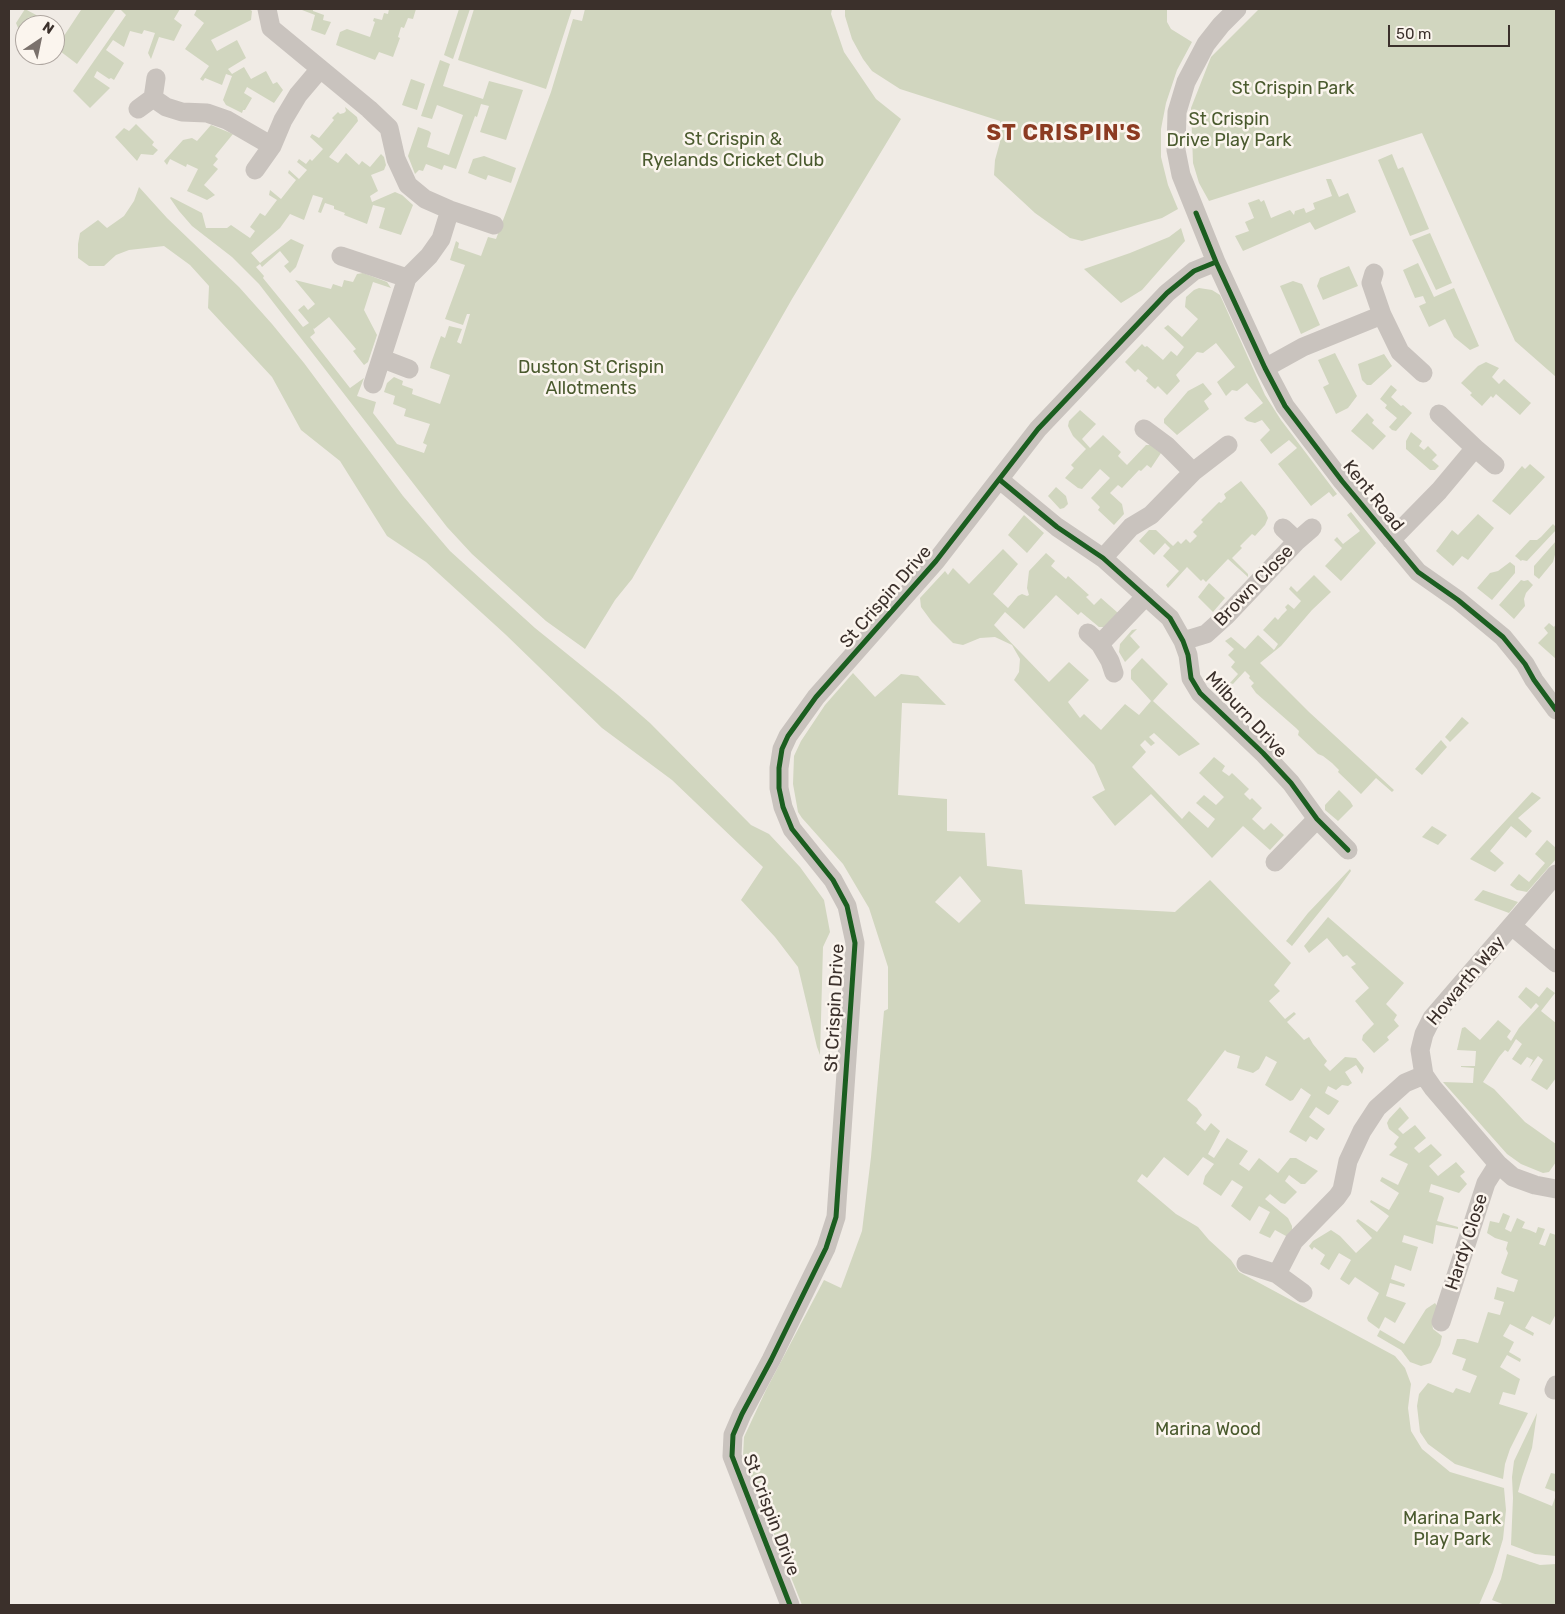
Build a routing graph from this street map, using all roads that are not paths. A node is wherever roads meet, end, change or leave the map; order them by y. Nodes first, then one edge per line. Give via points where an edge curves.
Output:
1 (267, 9) edge
2 (1237, 9) edge
3 (320, 70) junction
4 (156, 78) dead end
5 (272, 146) junction
6 (255, 170) dead end
7 (450, 210) junction
8 (494, 225) dead end
9 (341, 256) dead end
10 (1216, 262) junction
11 (1374, 272) dead end
12 (408, 278) junction
13 (1382, 315) junction
14 (383, 359) junction
15 (1265, 368) junction
16 (409, 369) dead end
17 (1423, 373) dead end
18 (373, 384) dead end
19 (1439, 414) dead end
20 (1144, 429) dead end
21 (1228, 445) dead end
22 (1475, 448) junction
23 (1494, 465) dead end
24 (1194, 472) junction
25 (1000, 480) junction
26 (1283, 528) dead end
27 (1312, 528) dead end
28 (1391, 540) junction
29 (1297, 541) junction
30 (1103, 558) junction
31 (1146, 596) junction
32 (1183, 641) junction
33 (1114, 673) dead end
34 (1556, 710) edge
35 (1317, 819) junction
36 (1348, 850) dead end
37 (1275, 862) dead end
38 (1556, 874) edge
39 (1512, 926) junction
40 (1556, 964) edge
41 (1424, 1075) junction
42 (1498, 1164) junction
43 (1556, 1189) edge
44 (1246, 1264) dead end
45 (1277, 1274) junction
46 (1303, 1293) dead end
47 (1441, 1322) dead end
48 (790, 1605) edge

1 - 3 street via 271,28
2 - 10 street via 1206,44 1186,82 1178,112 1176,150 1181,175
3 - 5 street via 298,95
3 - 7 street via 389,128 396,159 408,185 425,199
4 - 5 street via 145,103 182,112 207,113 227,120
5 - 6 street
7 - 8 street
7 - 12 street via 441,239
9 - 12 street
10 - 15 street, Kent Road
10 - 25 street, St Crispin Drive via 1194,271 1167,293 1038,429
11 - 13 street via 1371,282
12 - 14 street
13 - 15 street via 1303,347
13 - 17 street via 1400,352
14 - 16 street
14 - 18 street
15 - 28 street, Kent Road via 1285,406
19 - 22 street
20 - 24 street
21 - 24 street
22 - 23 street
22 - 28 street
24 - 30 street via 1151,515 1131,527
25 - 30 street, Milburn Drive via 1057,527
25 - 48 street, St Crispin Drive via 936,561 816,697 782,749 779,788 783,807 792,829 833,880 847,906 855,943 836,1217 826,1248 733,1435 732,1456
26 - 29 street, Brown Close
27 - 29 street, Brown Close
28 - 34 street, Kent Road via 1424,577 1503,637
29 - 32 street, Brown Close via 1206,634
30 - 31 street, Milburn Drive
31 - 32 street, Milburn Drive via 1170,618
31 - 33 street via 1094,638
32 - 35 street, Milburn Drive via 1191,678 1200,693 1263,753
35 - 36 street, Milburn Drive
35 - 37 street
38 - 39 street, Howarth Way
39 - 40 street
39 - 41 street, Howarth Way via 1432,1018 1420,1050
41 - 42 street, Howarth Way
41 - 45 street via 1405,1083 1377,1108 1348,1161 1342,1190 1294,1241
42 - 43 street, Howarth Way via 1513,1177
42 - 47 street, Hardy Close via 1486,1184
44 - 45 street
45 - 46 street

